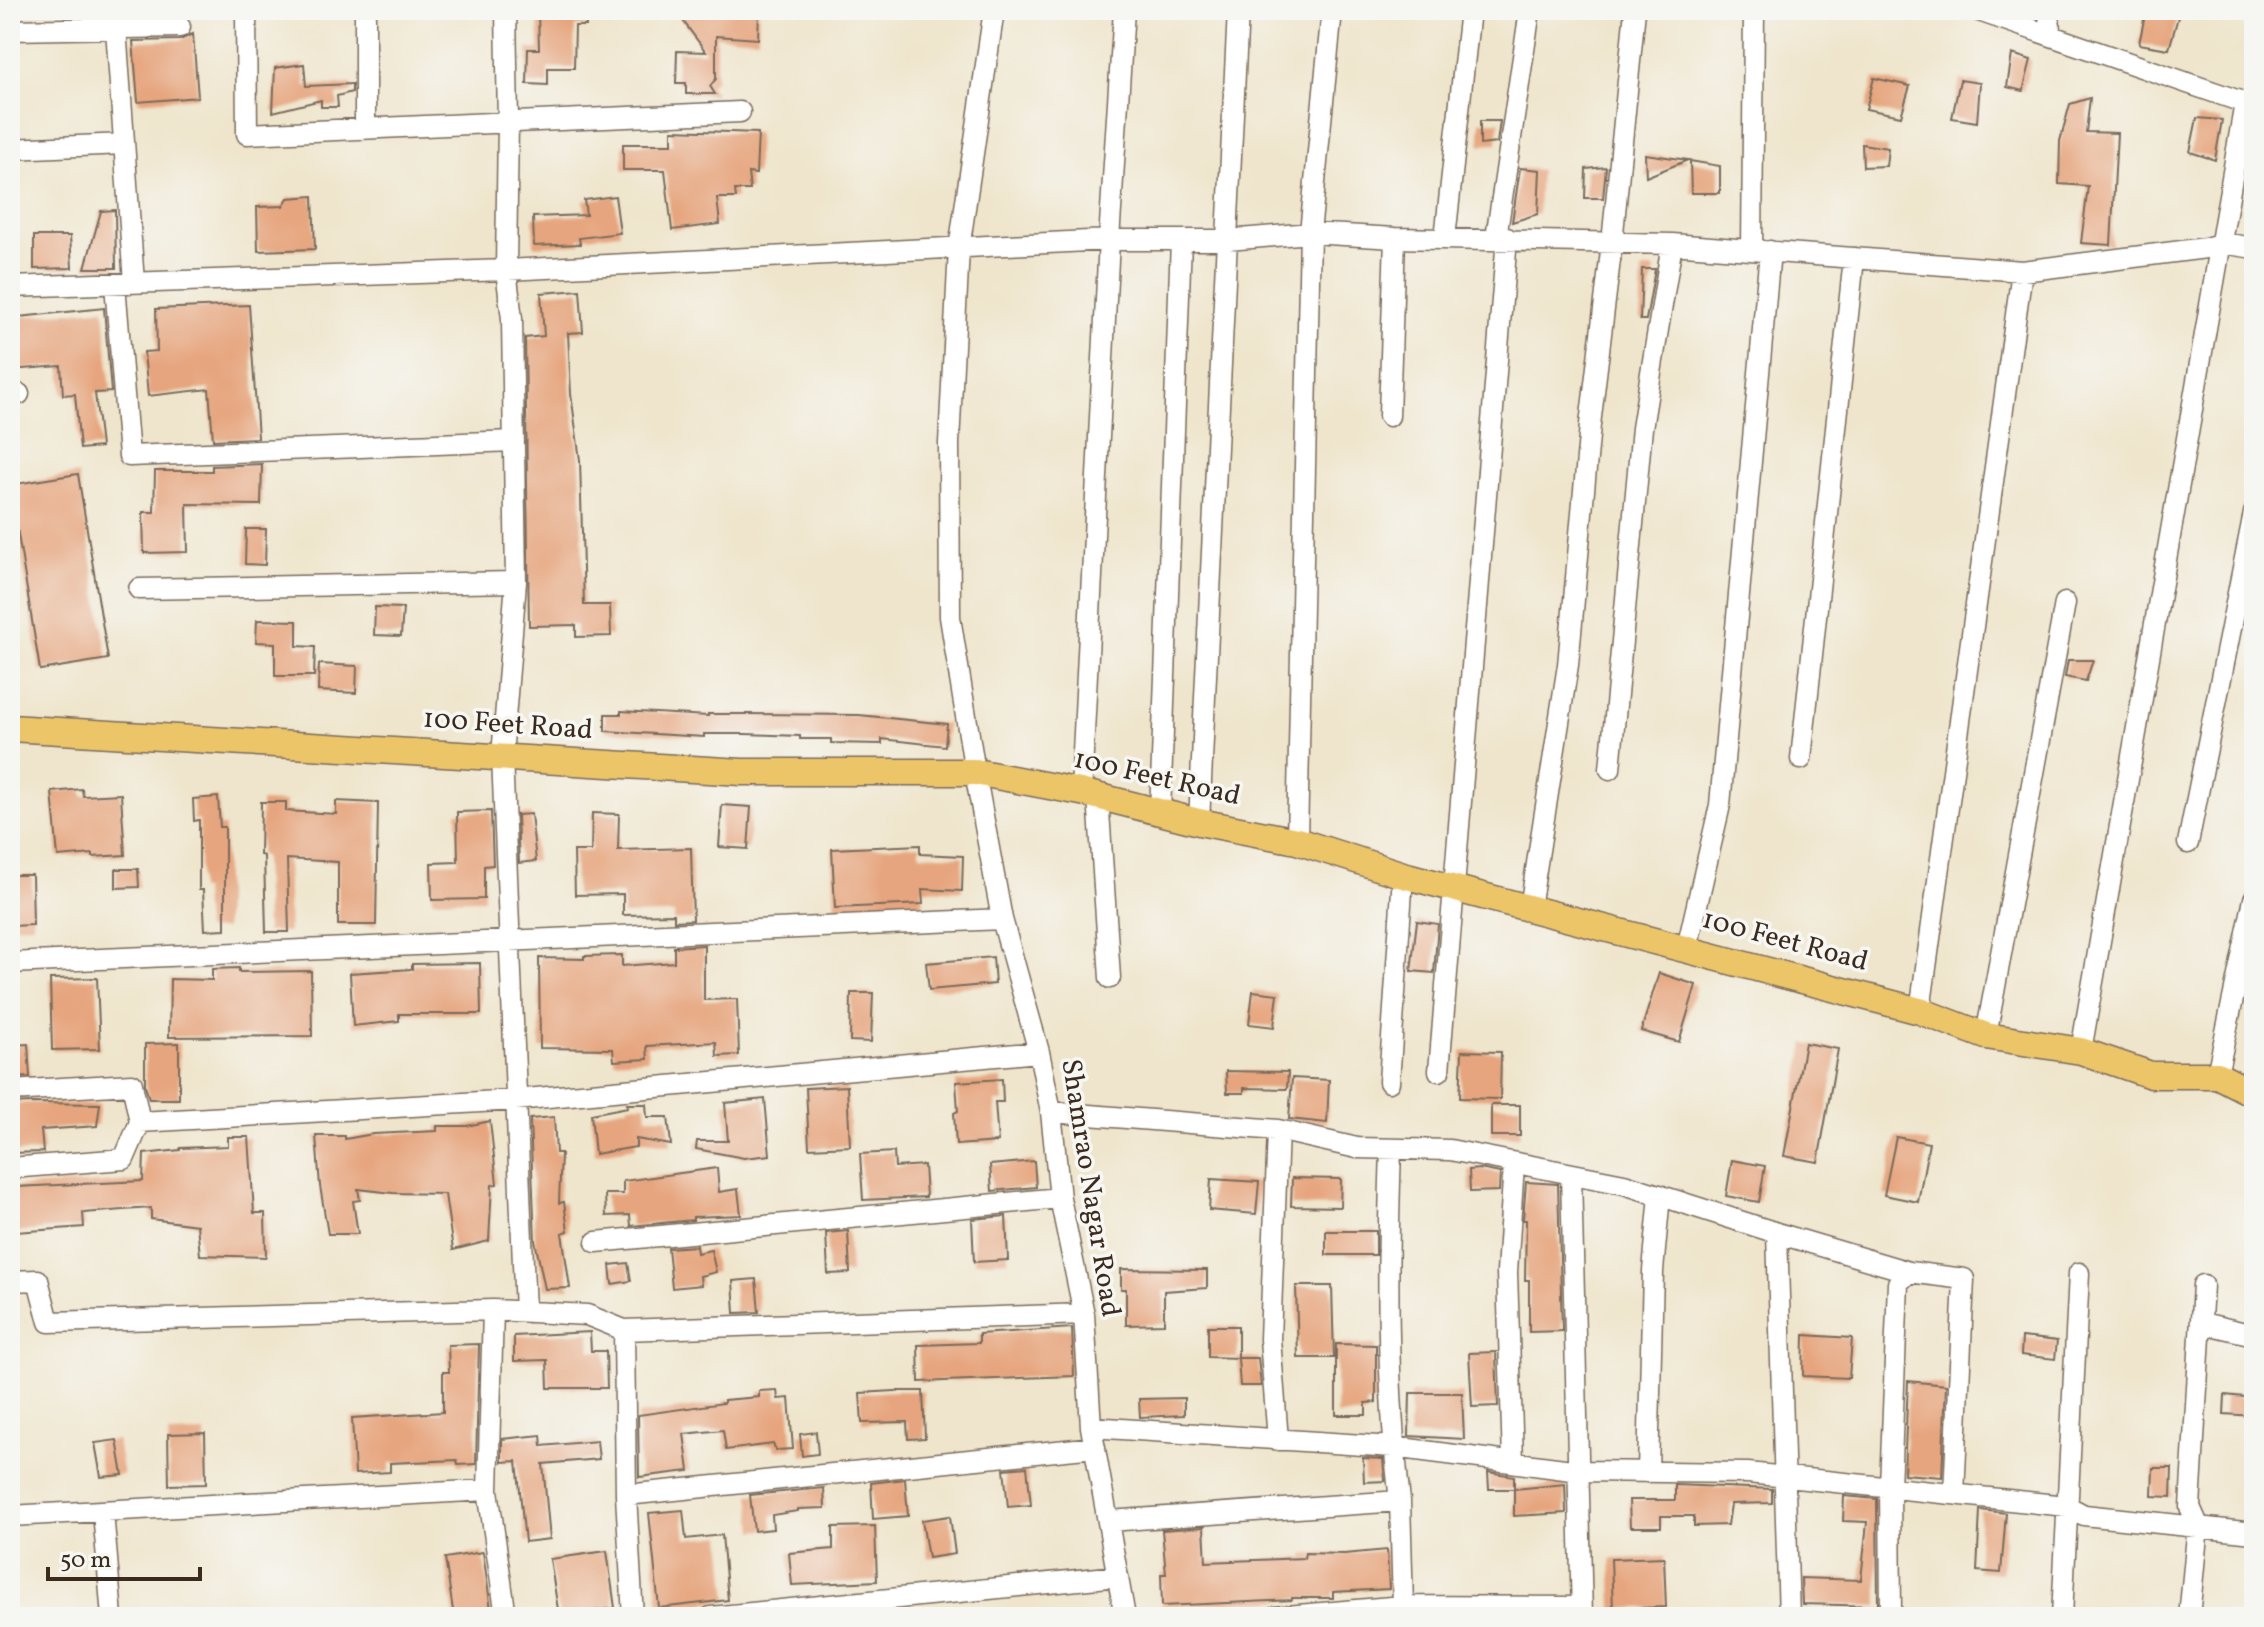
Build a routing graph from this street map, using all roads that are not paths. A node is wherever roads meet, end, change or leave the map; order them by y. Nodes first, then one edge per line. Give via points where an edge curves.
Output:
1 (365, 10) edge
2 (506, 10) edge
3 (994, 10) edge
4 (1124, 10) edge
5 (1238, 10) edge
6 (1332, 10) edge
7 (1470, 10) edge
8 (1530, 10) edge
9 (1635, 10) edge
10 (1754, 10) edge
11 (1976, 10) edge
12 (2049, 10) edge
13 (246, 12) dead end
14 (180, 27) dead end
15 (116, 28) junction
16 (10, 30) edge
17 (2050, 34) junction
18 (2250, 104) edge
19 (740, 112) dead end
20 (508, 122) junction
21 (365, 128) junction
22 (124, 144) junction
23 (10, 149) edge
24 (1310, 233) junction
25 (1395, 238) junction
26 (1445, 238) junction
27 (1501, 238) junction
28 (1109, 240) junction
29 (1181, 240) junction
30 (1228, 240) junction
31 (1612, 243) junction
32 (2222, 243) junction
33 (1672, 244) junction
34 (2254, 248) edge
35 (959, 249) junction
36 (1761, 251) junction
37 (1854, 258) junction
38 (506, 270) junction
39 (2022, 271) junction
40 (124, 284) junction
41 (10, 287) edge
42 (1389, 416) dead end
43 (514, 441) junction
44 (2254, 513) edge
45 (516, 582) junction
46 (139, 589) dead end
47 (2065, 603) dead end
48 (10, 728) edge
49 (502, 756) junction
50 (1801, 759) dead end
51 (1610, 769) dead end
52 (975, 772) junction
53 (1089, 794) junction
54 (1160, 813) junction
55 (1199, 822) junction
56 (1297, 841) junction
57 (2188, 843) dead end
58 (1403, 875) junction
59 (1452, 888) junction
60 (2254, 899) edge
61 (1530, 908) junction
62 (1002, 919) junction
63 (509, 941) junction
64 (1687, 948) junction
65 (10, 963) edge
66 (1110, 978) dead end
67 (1920, 1011) junction
68 (1986, 1036) junction
69 (2081, 1051) junction
70 (1039, 1052) junction
71 (1439, 1071) dead end
72 (2217, 1075) junction
73 (1389, 1082) dead end
74 (10, 1091) edge
75 (2254, 1094) edge
76 (515, 1100) junction
77 (1051, 1112) junction
78 (140, 1122) junction
79 (1278, 1130) junction
80 (1391, 1149) junction
81 (1514, 1164) junction
82 (10, 1168) edge
83 (1571, 1175) junction
84 (1660, 1195) junction
85 (1060, 1198) junction
86 (1777, 1233) junction
87 (596, 1242) dead end
88 (1909, 1272) junction
89 (2079, 1273) dead end
90 (10, 1281) edge
91 (2203, 1285) dead end
92 (493, 1310) junction
93 (525, 1312) junction
94 (1084, 1314) junction
95 (2202, 1323) junction
96 (624, 1330) junction
97 (2254, 1335) edge
98 (1093, 1437) junction
99 (1278, 1440) junction
100 (1393, 1447) junction
101 (1513, 1462) junction
102 (1580, 1471) junction
103 (1648, 1472) junction
104 (1784, 1476) junction
105 (1890, 1487) junction
106 (488, 1490) junction
107 (1954, 1494) junction
108 (626, 1495) junction
109 (1400, 1501) junction
110 (2067, 1506) junction
111 (103, 1512) junction
112 (10, 1516) edge
113 (1108, 1521) junction
114 (2198, 1525) junction
115 (2254, 1533) edge
116 (1118, 1576) junction
117 (1403, 1606) junction
118 (1581, 1612) edge
119 (739, 1616) edge
120 (112, 1617) edge
121 (506, 1617) edge
122 (633, 1617) edge
123 (711, 1617) edge
124 (1125, 1617) edge
125 (1275, 1617) edge
126 (1789, 1617) edge
127 (1891, 1617) edge
128 (2062, 1617) edge
129 (2189, 1617) edge

1 - 21 street
2 - 20 street
3 - 35 street, Shamrao Nagar Road
4 - 28 street
5 - 30 street
6 - 24 street
7 - 26 street
8 - 27 street
9 - 31 street
10 - 36 street
11 - 17 street
12 - 17 street
13 - 21 street via 247,134
14 - 15 street
15 - 16 street
15 - 22 street
17 - 18 street
18 - 32 street
19 - 20 street
20 - 21 street
20 - 38 street
22 - 23 street
22 - 40 street
24 - 25 street
24 - 30 street
24 - 56 street
25 - 26 street
25 - 42 street
26 - 27 street
27 - 31 street
27 - 59 street
28 - 29 street
28 - 35 street
28 - 53 street
29 - 30 street
29 - 54 street
30 - 55 street
31 - 33 street
31 - 61 street via 1568,665
32 - 34 street
32 - 39 street
32 - 69 street
33 - 36 street
33 - 51 street via 1642,428
35 - 38 street
35 - 52 street, Shamrao Nagar Road via 949,443 950,617
36 - 37 street
36 - 64 street via 1720,805
37 - 39 street
37 - 50 street
38 - 40 street
38 - 43 street
39 - 67 street
40 - 41 street
40 - 43 street via 129,456
43 - 45 street
44 - 57 street
45 - 46 street
45 - 49 street
47 - 68 street
48 - 49 main road, 100 Feet Road
49 - 52 main road, 100 Feet Road via 742,772
49 - 63 street
52 - 53 main road, 100 Feet Road
52 - 62 street, Shamrao Nagar Road
53 - 54 main road, 100 Feet Road
53 - 66 street
54 - 55 main road, 100 Feet Road
55 - 56 main road, 100 Feet Road
56 - 58 main road, 100 Feet Road
58 - 59 main road, 100 Feet Road
58 - 73 street
59 - 61 main road, 100 Feet Road
59 - 71 street
60 - 72 street
61 - 64 main road, 100 Feet Road
62 - 63 street
62 - 70 street, Shamrao Nagar Road
63 - 65 street
63 - 76 street
64 - 67 main road, 100 Feet Road
67 - 68 main road, 100 Feet Road
68 - 69 main road, 100 Feet Road
69 - 72 main road, 100 Feet Road via 2151,1075
70 - 76 street
70 - 77 street, Shamrao Nagar Road
72 - 75 main road, 100 Feet Road
74 - 78 street via 132,1084
76 - 78 street
76 - 93 street
77 - 79 street
77 - 85 street, Shamrao Nagar Road
78 - 82 street via 124,1159
79 - 80 street via 1357,1148
79 - 99 street via 1270,1339
80 - 81 street via 1450,1150
80 - 100 street via 1387,1271
81 - 83 street
81 - 101 street via 1507,1272
83 - 84 street
83 - 102 street
84 - 86 street
84 - 103 street
85 - 87 street
85 - 94 street, Shamrao Nagar Road
86 - 88 street
86 - 104 street
88 - 105 street via 1898,1283
88 - 107 street via 1964,1279
89 - 110 street
90 - 92 street via 38,1280 49,1322
91 - 95 street
92 - 93 street
92 - 106 street
93 - 96 street via 587,1315
94 - 96 street
94 - 98 street, Shamrao Nagar Road
95 - 97 street
95 - 114 street via 2190,1507
96 - 108 street
98 - 99 street
98 - 108 street
98 - 113 street, Shamrao Nagar Road
99 - 100 street
100 - 101 street
100 - 109 street
101 - 102 street
102 - 103 street
102 - 118 street
103 - 104 street
104 - 105 street
104 - 126 street
105 - 107 street
105 - 127 street
106 - 111 street
106 - 121 street
107 - 110 street
108 - 122 street
109 - 113 street
109 - 117 street
110 - 114 street via 2084,1515
110 - 128 street
111 - 112 street
111 - 120 street
113 - 116 street, Shamrao Nagar Road
114 - 115 street
114 - 129 street
116 - 119 street
116 - 124 street, Shamrao Nagar Road
117 - 118 street
117 - 125 street
119 - 123 street

